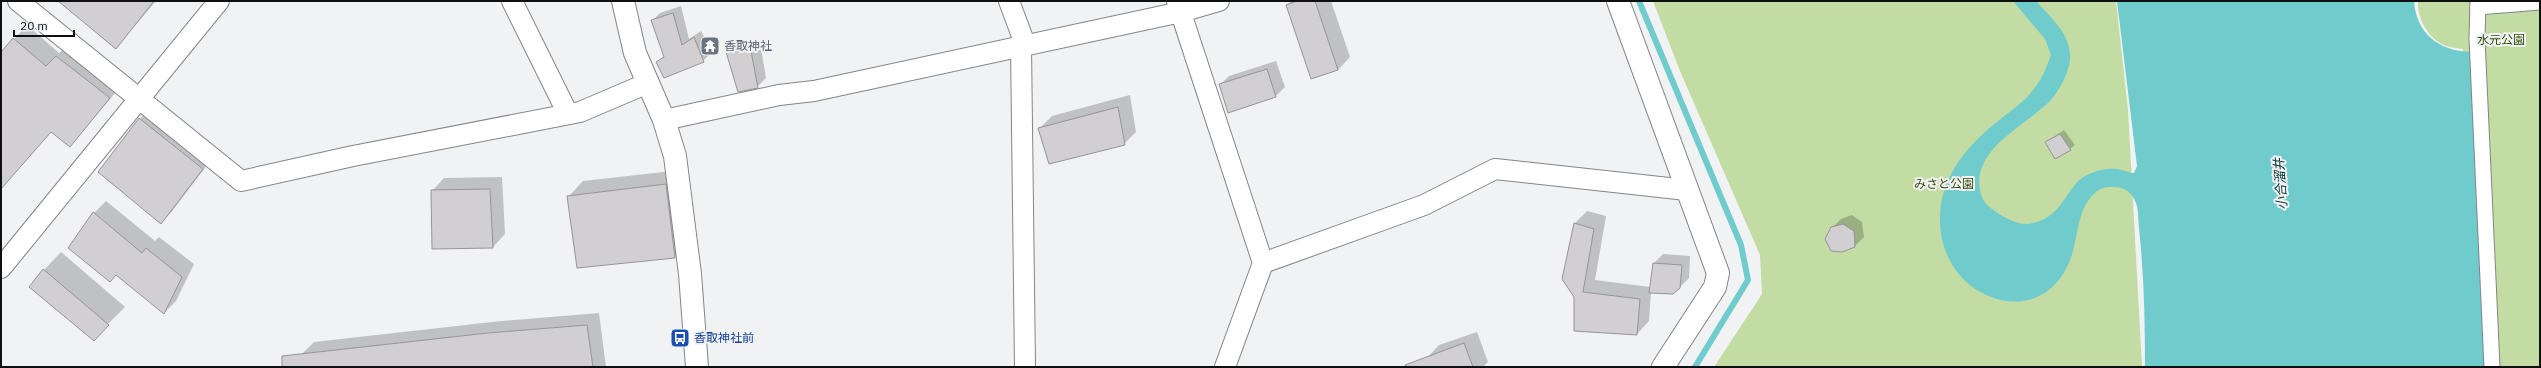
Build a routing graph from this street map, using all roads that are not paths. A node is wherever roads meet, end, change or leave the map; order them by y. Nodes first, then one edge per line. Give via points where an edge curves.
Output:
1 (18, 1) edge
2 (219, 1) edge
3 (512, 1) edge
4 (623, 1) edge
5 (1009, 1) edge
6 (1219, 1) edge
7 (1618, 1) edge
8 (2540, 2) edge
9 (2478, 4) edge
10 (1179, 6) edge
11 (1023, 45) junction
12 (648, 83) junction
13 (138, 100) junction
14 (568, 114) junction
15 (664, 120) junction
16 (1687, 190) junction
17 (1263, 263) junction
18 (1, 268) edge
19 (697, 367) edge
20 (1025, 367) edge
21 (1225, 367) edge
22 (1663, 367) edge
23 (2492, 367) edge

1 - 13 street
2 - 13 street
3 - 14 street
4 - 12 street via 635,53
5 - 11 street
6 - 10 street
7 - 16 street
8 - 9 street
9 - 23 street via 2477,39
10 - 11 street
10 - 17 street
11 - 15 street via 814,91 779,95
11 - 20 street
12 - 14 street via 580,112
12 - 15 street
13 - 14 street via 241,181 353,156
13 - 18 street
15 - 19 street via 675,156 690,274
16 - 17 street via 1495,169 1424,205
16 - 22 street via 1718,273 1715,287
17 - 21 street

